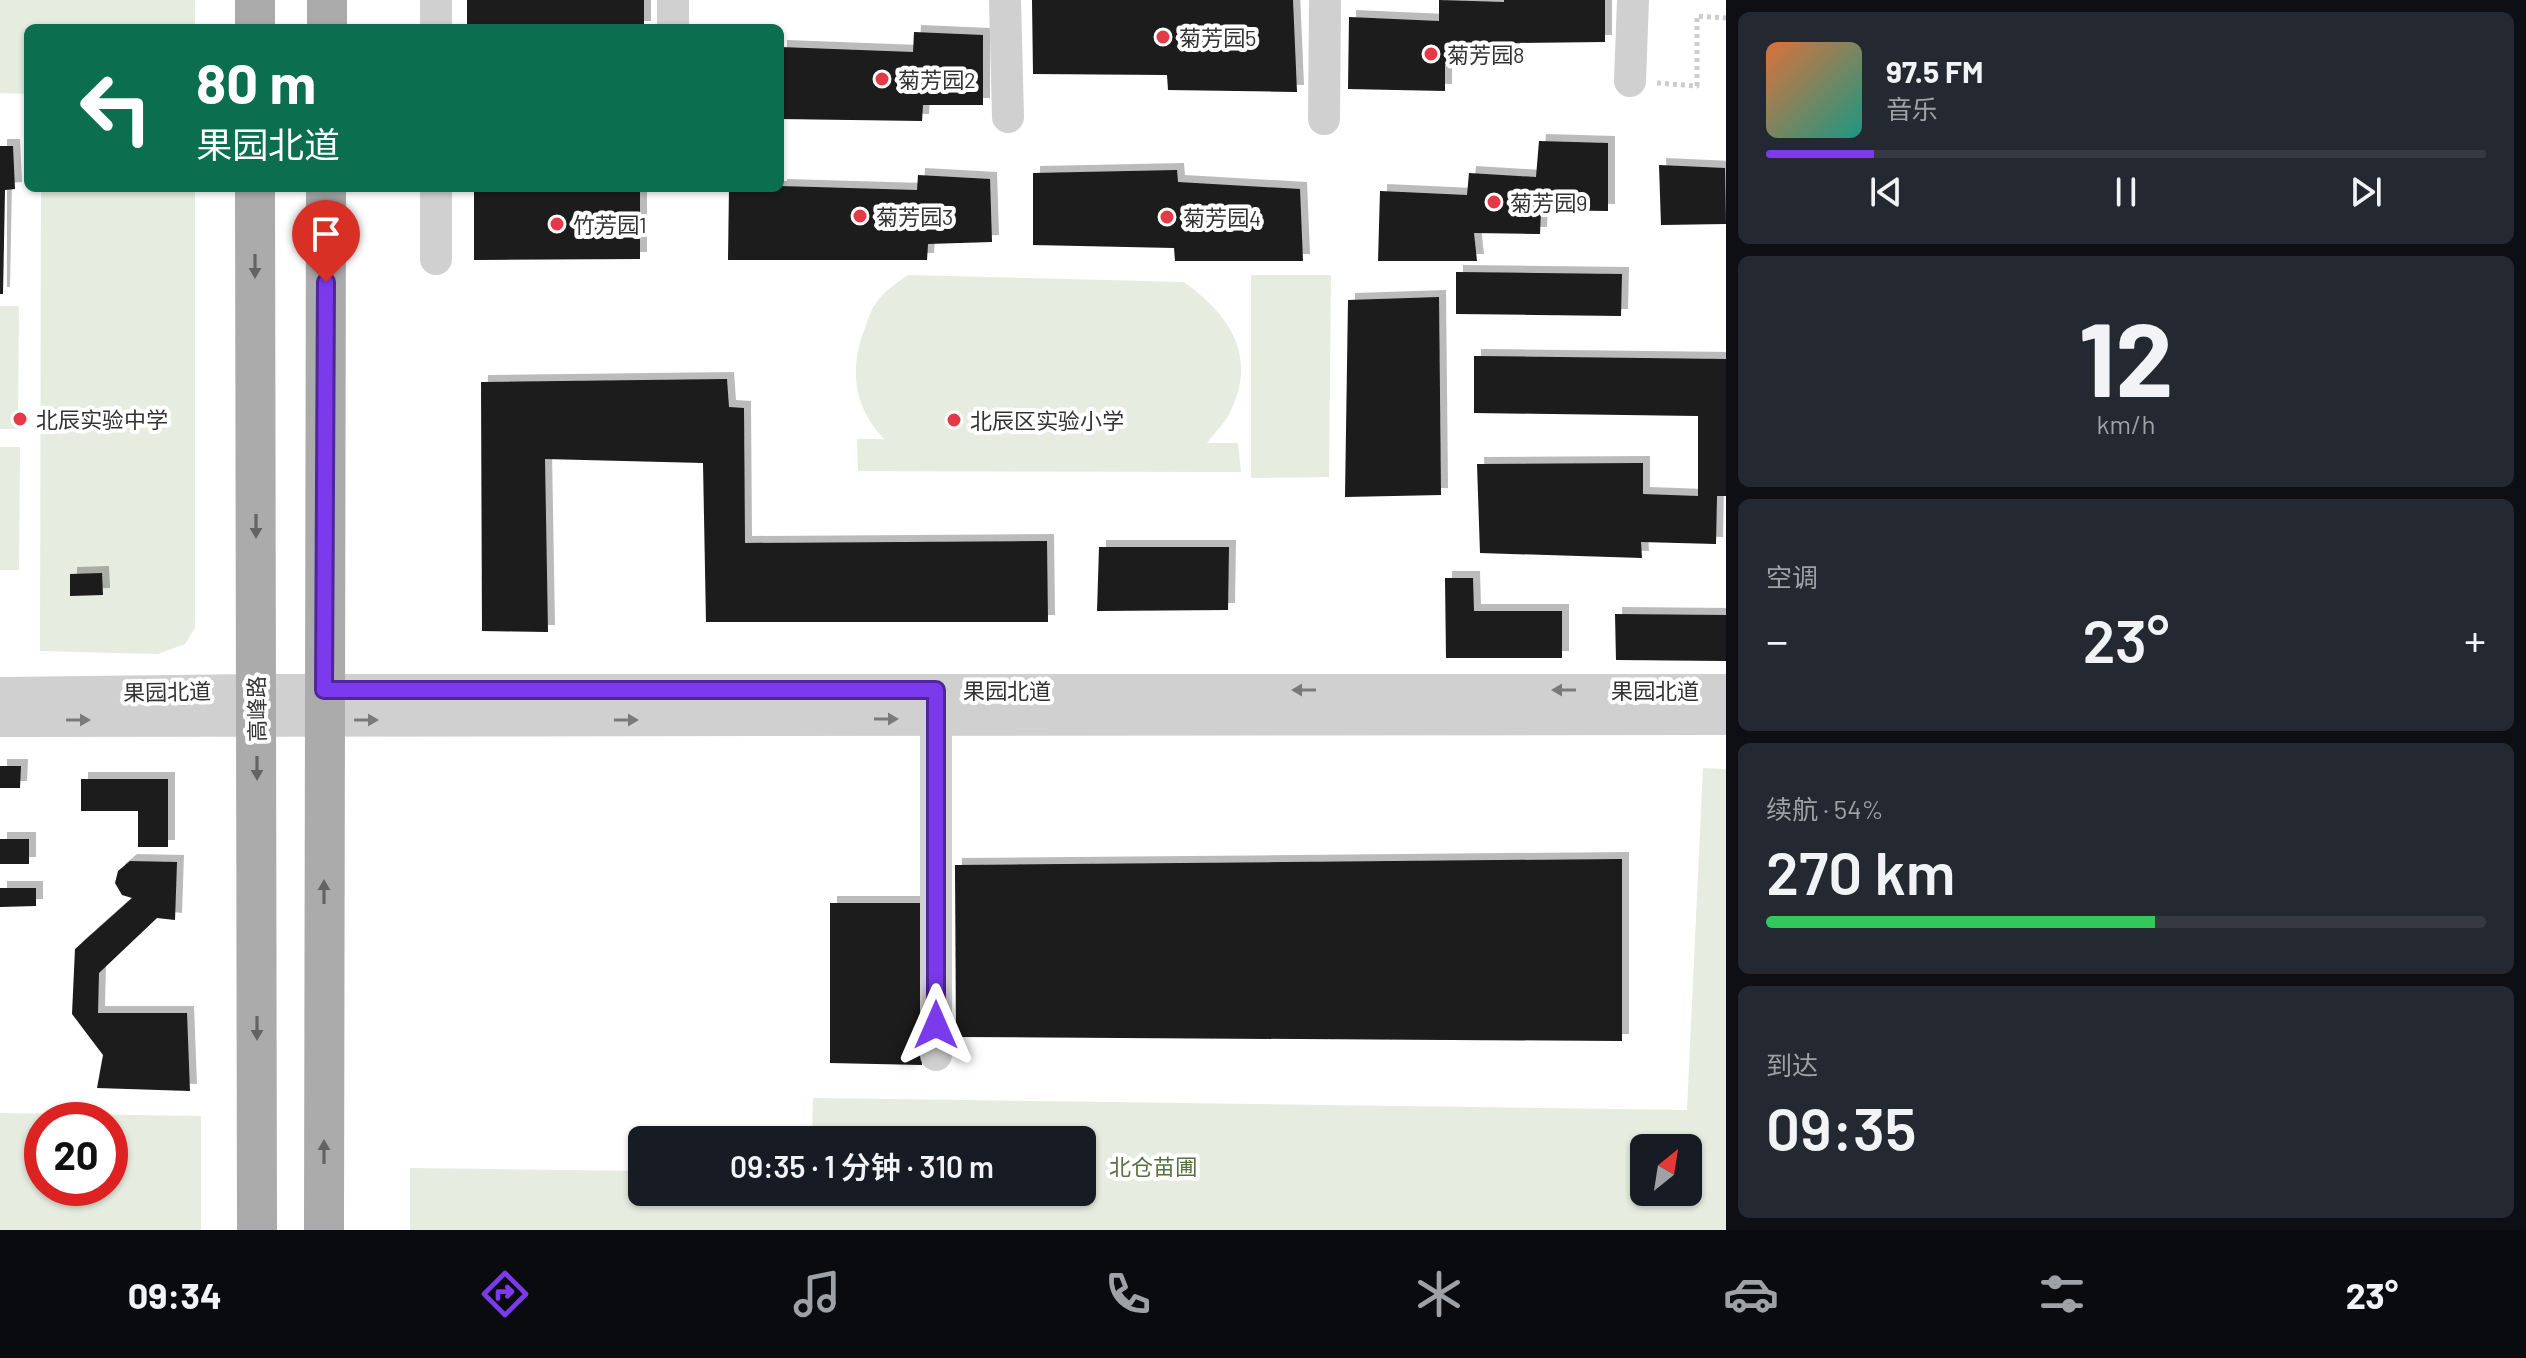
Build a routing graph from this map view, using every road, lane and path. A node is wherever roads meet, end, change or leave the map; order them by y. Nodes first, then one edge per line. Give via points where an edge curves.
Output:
1 (255, 0) edge
2 (327, 0) edge
3 (436, 0) edge
4 (673, 0) edge
5 (1005, 0) edge
6 (1325, 0) edge
7 (1633, 0) edge
8 (1726, 18) edge
9 (255, 24) edge
10 (327, 24) edge
11 (436, 24) edge
12 (673, 24) edge
13 (1630, 81) joint
14 (1008, 117) dead end
15 (1324, 119) dead end
16 (255, 192) edge
17 (326, 192) edge
18 (436, 192) edge
19 (436, 259) dead end
20 (1726, 690) edge
21 (0, 693) edge
22 (256, 705) junction
23 (324, 705) junction
24 (936, 705) junction
25 (1726, 719) edge
26 (0, 721) edge
27 (936, 1055) dead end
28 (257, 1230) edge
29 (324, 1230) edge

1 - 9 main road
2 - 10 main road
3 - 11 street
4 - 12 street
5 - 14 street
6 - 15 street
7 - 13 street
8 - 13 path via 1697,16 1697,86
16 -> 22 main road, 高峰路
17 - 23 main road
18 - 19 street
20 -> 24 street, 果园北道
21 - 22 street, 果园北道
22 - 23 street, 果园北道
26 -> 22 street, 果园北道
22 -> 28 main road, 高峰路
23 - 24 street, 果园北道
29 -> 23 main road
24 - 25 street, 果园北道
24 - 27 street

